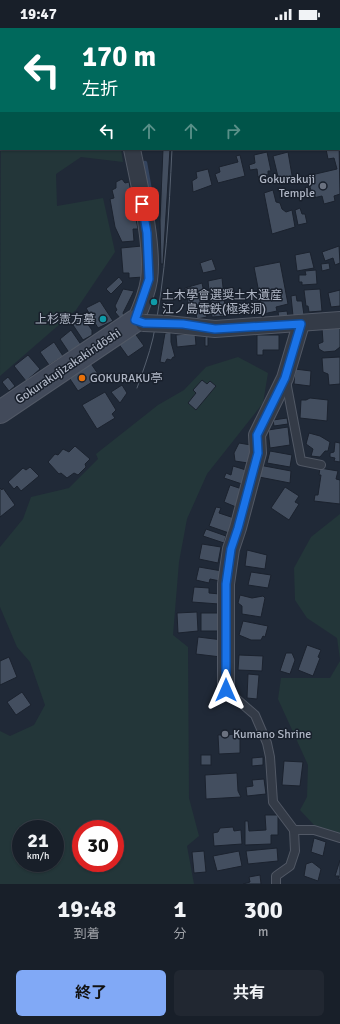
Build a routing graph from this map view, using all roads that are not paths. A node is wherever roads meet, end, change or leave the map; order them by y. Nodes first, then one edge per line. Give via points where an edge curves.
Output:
1 (132, 150) edge
2 (340, 320) edge
3 (140, 322) junction
4 (301, 324) junction
5 (285, 378) junction
6 (0, 412) edge
7 (321, 466) dead end
8 (226, 690) joint
9 (294, 830) junction
10 (340, 838) edge
11 (276, 884) edge

1 - 3 street via 147,233 149,260 149,279
2 - 4 street
3 - 4 street, bridge via 215,329
3 - 6 street, Gokurakujizakakiridōshi
4 - 5 street
5 - 7 lane via 301,461
5 - 8 street via 257,435 258,453 231,549 226,584
8 - 9 lane via 255,715 270,757 273,802
9 - 10 lane via 314,830
9 - 11 lane via 295,851 290,866 276,876

